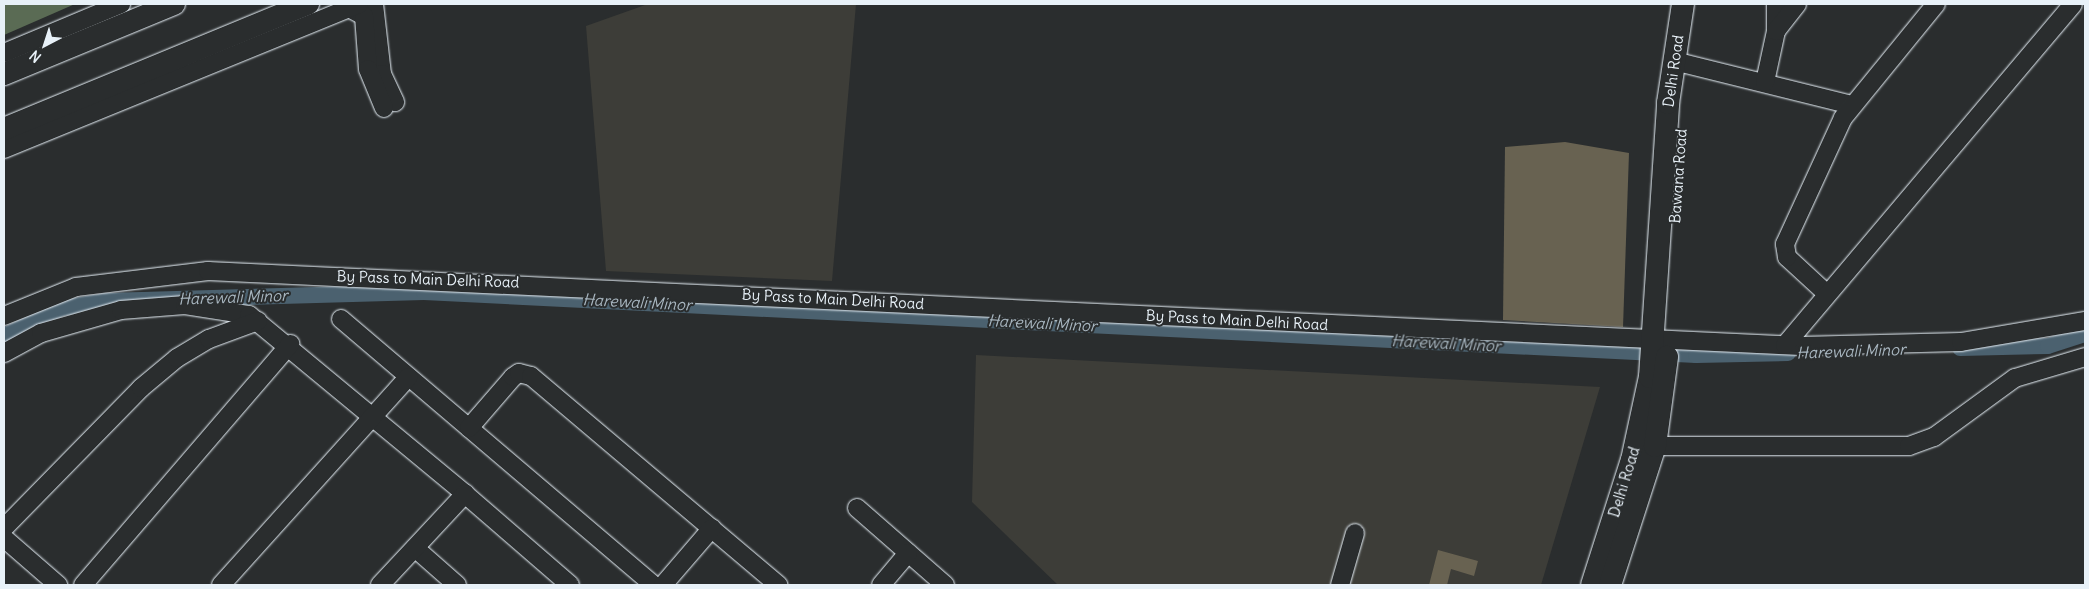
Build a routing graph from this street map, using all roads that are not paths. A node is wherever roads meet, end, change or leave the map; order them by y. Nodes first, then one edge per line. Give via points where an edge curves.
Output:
1 (121, 4) edge
2 (174, 4) edge
3 (308, 4) edge
4 (374, 4) edge
5 (1683, 4) edge
6 (1698, 4) edge
7 (1776, 4) edge
8 (1797, 4) edge
9 (1936, 4) edge
10 (2073, 4) edge
11 (354, 6) edge
12 (1776, 31) junction
13 (4, 52) edge
14 (1681, 63) junction
15 (4, 74) edge
16 (1765, 82) junction
17 (1852, 104) junction
18 (4, 129) edge
19 (1673, 147) joint
20 (4, 149) edge
21 (1826, 293) junction
22 (4, 316) edge
23 (341, 319) dead end
24 (258, 321) junction
25 (2085, 321) edge
26 (290, 344) junction
27 (1661, 344) junction
28 (1785, 345) junction
29 (4, 353) edge
30 (2085, 357) edge
31 (408, 376) junction
32 (374, 416) junction
33 (1650, 421) junction
34 (469, 428) junction
35 (1655, 446) junction
36 (465, 494) junction
37 (857, 508) dead end
38 (4, 528) edge
39 (712, 528) junction
40 (1355, 533) dead end
41 (4, 538) edge
42 (415, 548) junction
43 (908, 553) junction
44 (567, 584) edge
45 (58, 585) edge
46 (83, 585) edge
47 (222, 585) edge
48 (380, 585) edge
49 (457, 585) edge
50 (653, 585) edge
51 (663, 585) edge
52 (778, 585) edge
53 (881, 585) edge
54 (945, 585) edge
55 (1340, 585) edge
56 (1592, 585) edge
57 (1610, 585) edge

1 - 13 street
2 - 15 main road
3 - 18 main road
4 - 11 street via 382,74 390,105 368,69 364,16
5 - 14 main road, Delhi Road
6 - 14 main road
7 - 12 street
8 - 12 street
9 - 17 street
10 - 21 street
11 - 20 street
12 - 16 street
14 - 16 street
14 - 19 main road, Delhi Road
16 - 17 street
17 - 21 street via 1784,249 1787,257
19 - 27 main road, Bawana Road
21 - 28 street
22 - 27 street, By Pass to Main Delhi Road via 76,287 208,271
23 - 31 street
24 - 26 street
24 - 29 street via 222,308 185,305 121,310 41,333
24 - 38 street via 209,339 177,358 141,388
25 - 28 street, By Pass to Main Delhi Road via 1962,342
26 - 32 street
26 - 46 street
27 - 28 street, By Pass to Main Delhi Road
27 - 33 main road, Bawana Road
30 - 35 street via 2014,378 1934,437 1909,446
31 - 32 street
31 - 34 street
32 - 36 street
32 - 47 street
33 - 35 main road
33 - 56 main road, Delhi Road
34 - 39 street via 513,377 524,373
34 - 50 street
35 - 57 main road
36 - 42 street
36 - 44 street
37 - 43 street
39 - 51 street
39 - 52 street
40 - 55 street
41 - 45 street
42 - 48 street
42 - 49 street
43 - 53 street
43 - 54 street

